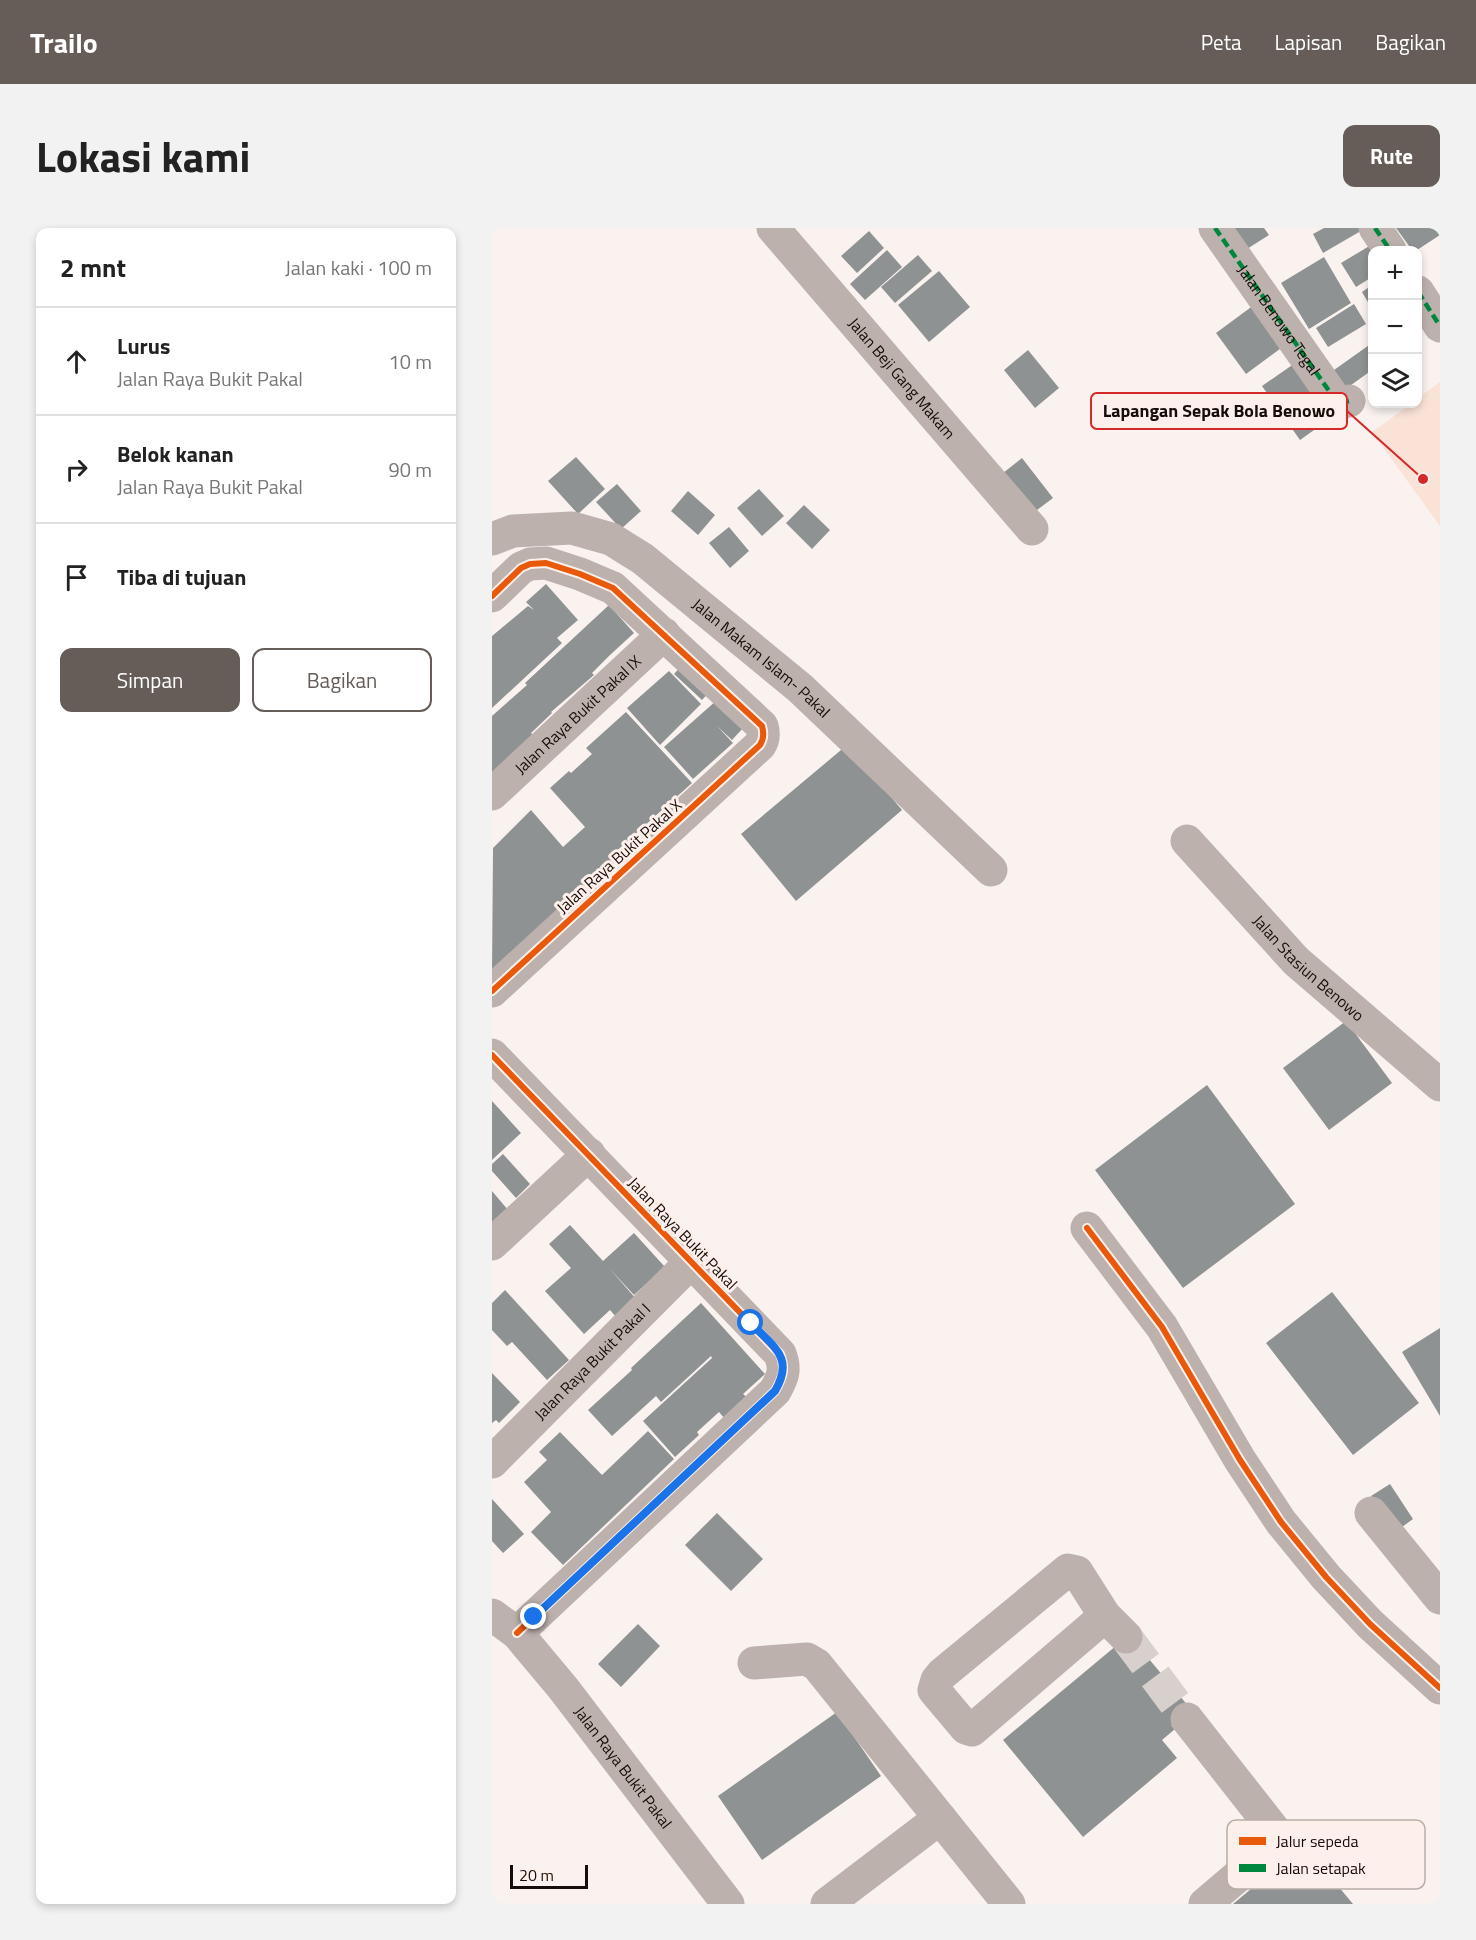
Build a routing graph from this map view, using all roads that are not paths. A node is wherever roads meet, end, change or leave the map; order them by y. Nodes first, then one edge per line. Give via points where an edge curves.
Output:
1 (773, 228) edge
2 (1215, 228) edge
3 (1375, 228) edge
4 (1387, 246) edge
5 (1422, 298) edge
6 (1440, 326) edge
7 (1349, 401) dead end
8 (1032, 528) dead end
9 (492, 539) edge
10 (492, 596) edge
11 (664, 634) junction
12 (492, 794) edge
13 (1187, 841) dead end
14 (991, 870) dead end
15 (492, 991) edge
16 (492, 1055) edge
17 (1440, 1085) edge
18 (589, 1154) junction
19 (1087, 1228) dead end
20 (492, 1244) edge
21 (692, 1261) junction
22 (492, 1462) edge
23 (1371, 1513) dead end
24 (1440, 1598) edge
25 (504, 1624) edge
26 (1115, 1627) joint
27 (754, 1663) dead end
28 (1440, 1688) edge
29 (1187, 1719) tunnel mouth
30 (940, 1818) junction
31 (1266, 1820) edge
32 (1227, 1885) edge
33 (728, 1904) edge
34 (827, 1904) edge
35 (1009, 1904) edge
36 (1205, 1904) edge

1 - 8 street, Jalan Beji Gang Makam
2 - 7 street, Jalan Benowo Tegal via 1334,399 1340,403
3 - 4 street
5 - 6 street
9 - 14 street, Jalan Makam Islam- Pakal via 513,531 572,528 611,539 643,559 800,688
10 - 11 street via 521,568 546,563 613,588
11 - 12 street, Jalan Raya Bukit Pakal IX
11 - 15 street, Jalan Raya Bukit Pakal X via 762,726 763,740
13 - 17 street, Jalan Stasiun Benowo via 1296,961
16 - 18 street, Jalan Raya Bukit Pakal
18 - 20 street
18 - 21 street, Jalan Raya Bukit Pakal
19 - 28 street via 1162,1327 1281,1522 1370,1624
21 - 22 street, Jalan Raya Bukit Pakal I
21 - 25 street, Jalan Raya Bukit Pakal via 780,1354 785,1366 783,1378 775,1391
23 - 24 street
25 - 33 street, Jalan Raya Bukit Pakal via 563,1688
26 - 26 street via 1077,1572 1068,1570 942,1674 934,1690 972,1730
27 - 30 street via 807,1659 817,1665
29 - 31 street
30 - 34 street
30 - 35 street
32 - 36 street

